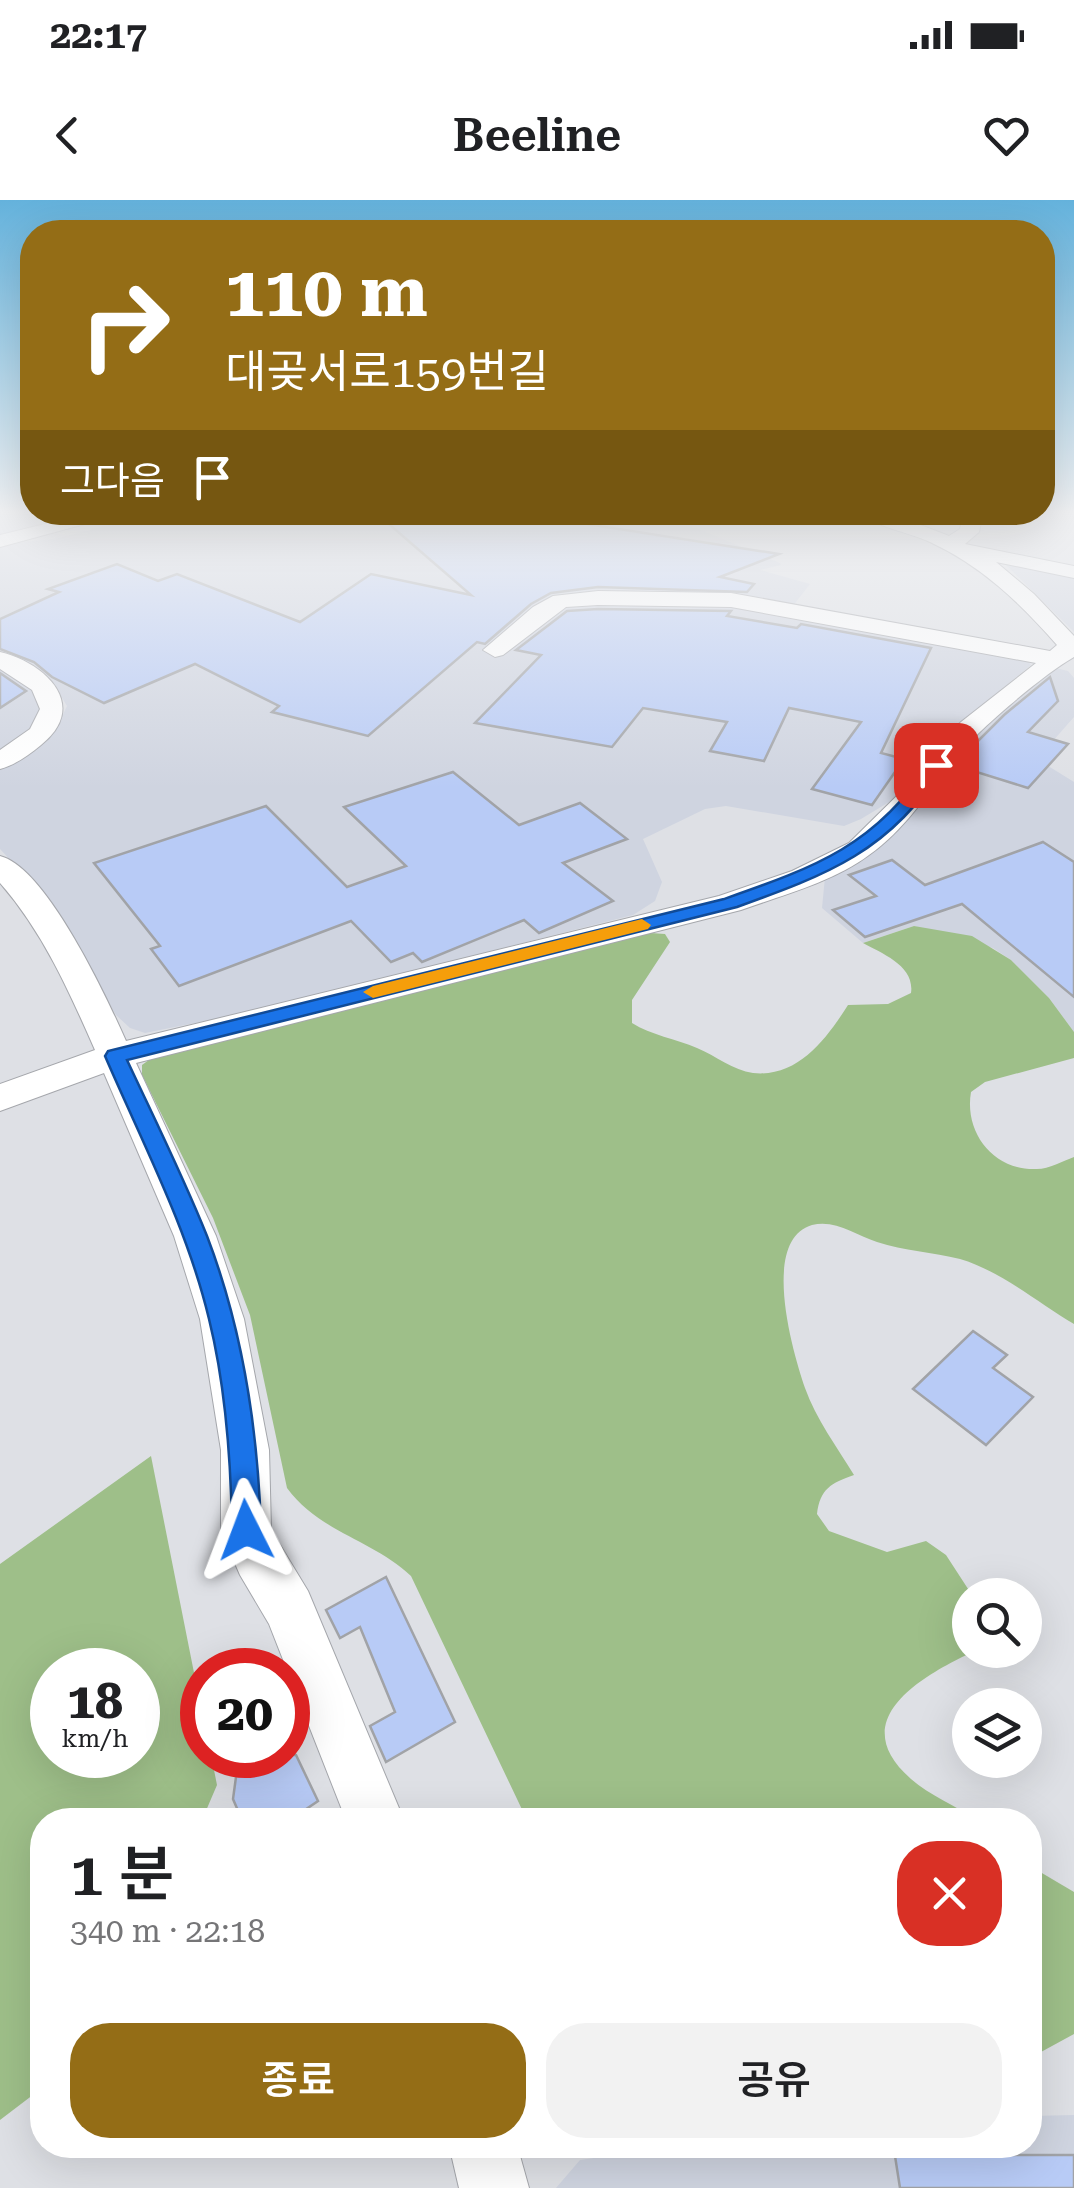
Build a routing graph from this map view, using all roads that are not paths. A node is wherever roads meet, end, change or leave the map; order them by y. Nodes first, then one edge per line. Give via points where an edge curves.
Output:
1 (559, 603) edge
2 (749, 603) edge
3 (1029, 603) edge
4 (495, 650) dead end
5 (1067, 652) edge
6 (0, 659) edge
7 (0, 761) edge
8 (0, 864) edge
9 (115, 1056) junction
10 (0, 1098) edge
11 (369, 1808) edge
12 (487, 2158) edge
13 (494, 2188) edge

1 - 4 street
2 - 5 street
3 - 5 street
5 - 9 street via 970,728 860,849 803,877 730,903
6 - 7 street via 54,699 42,733
8 - 9 street via 60,942
9 - 10 street
9 - 11 street via 195,1236 222,1319 245,1450 246,1530 289,1608
12 - 13 street

